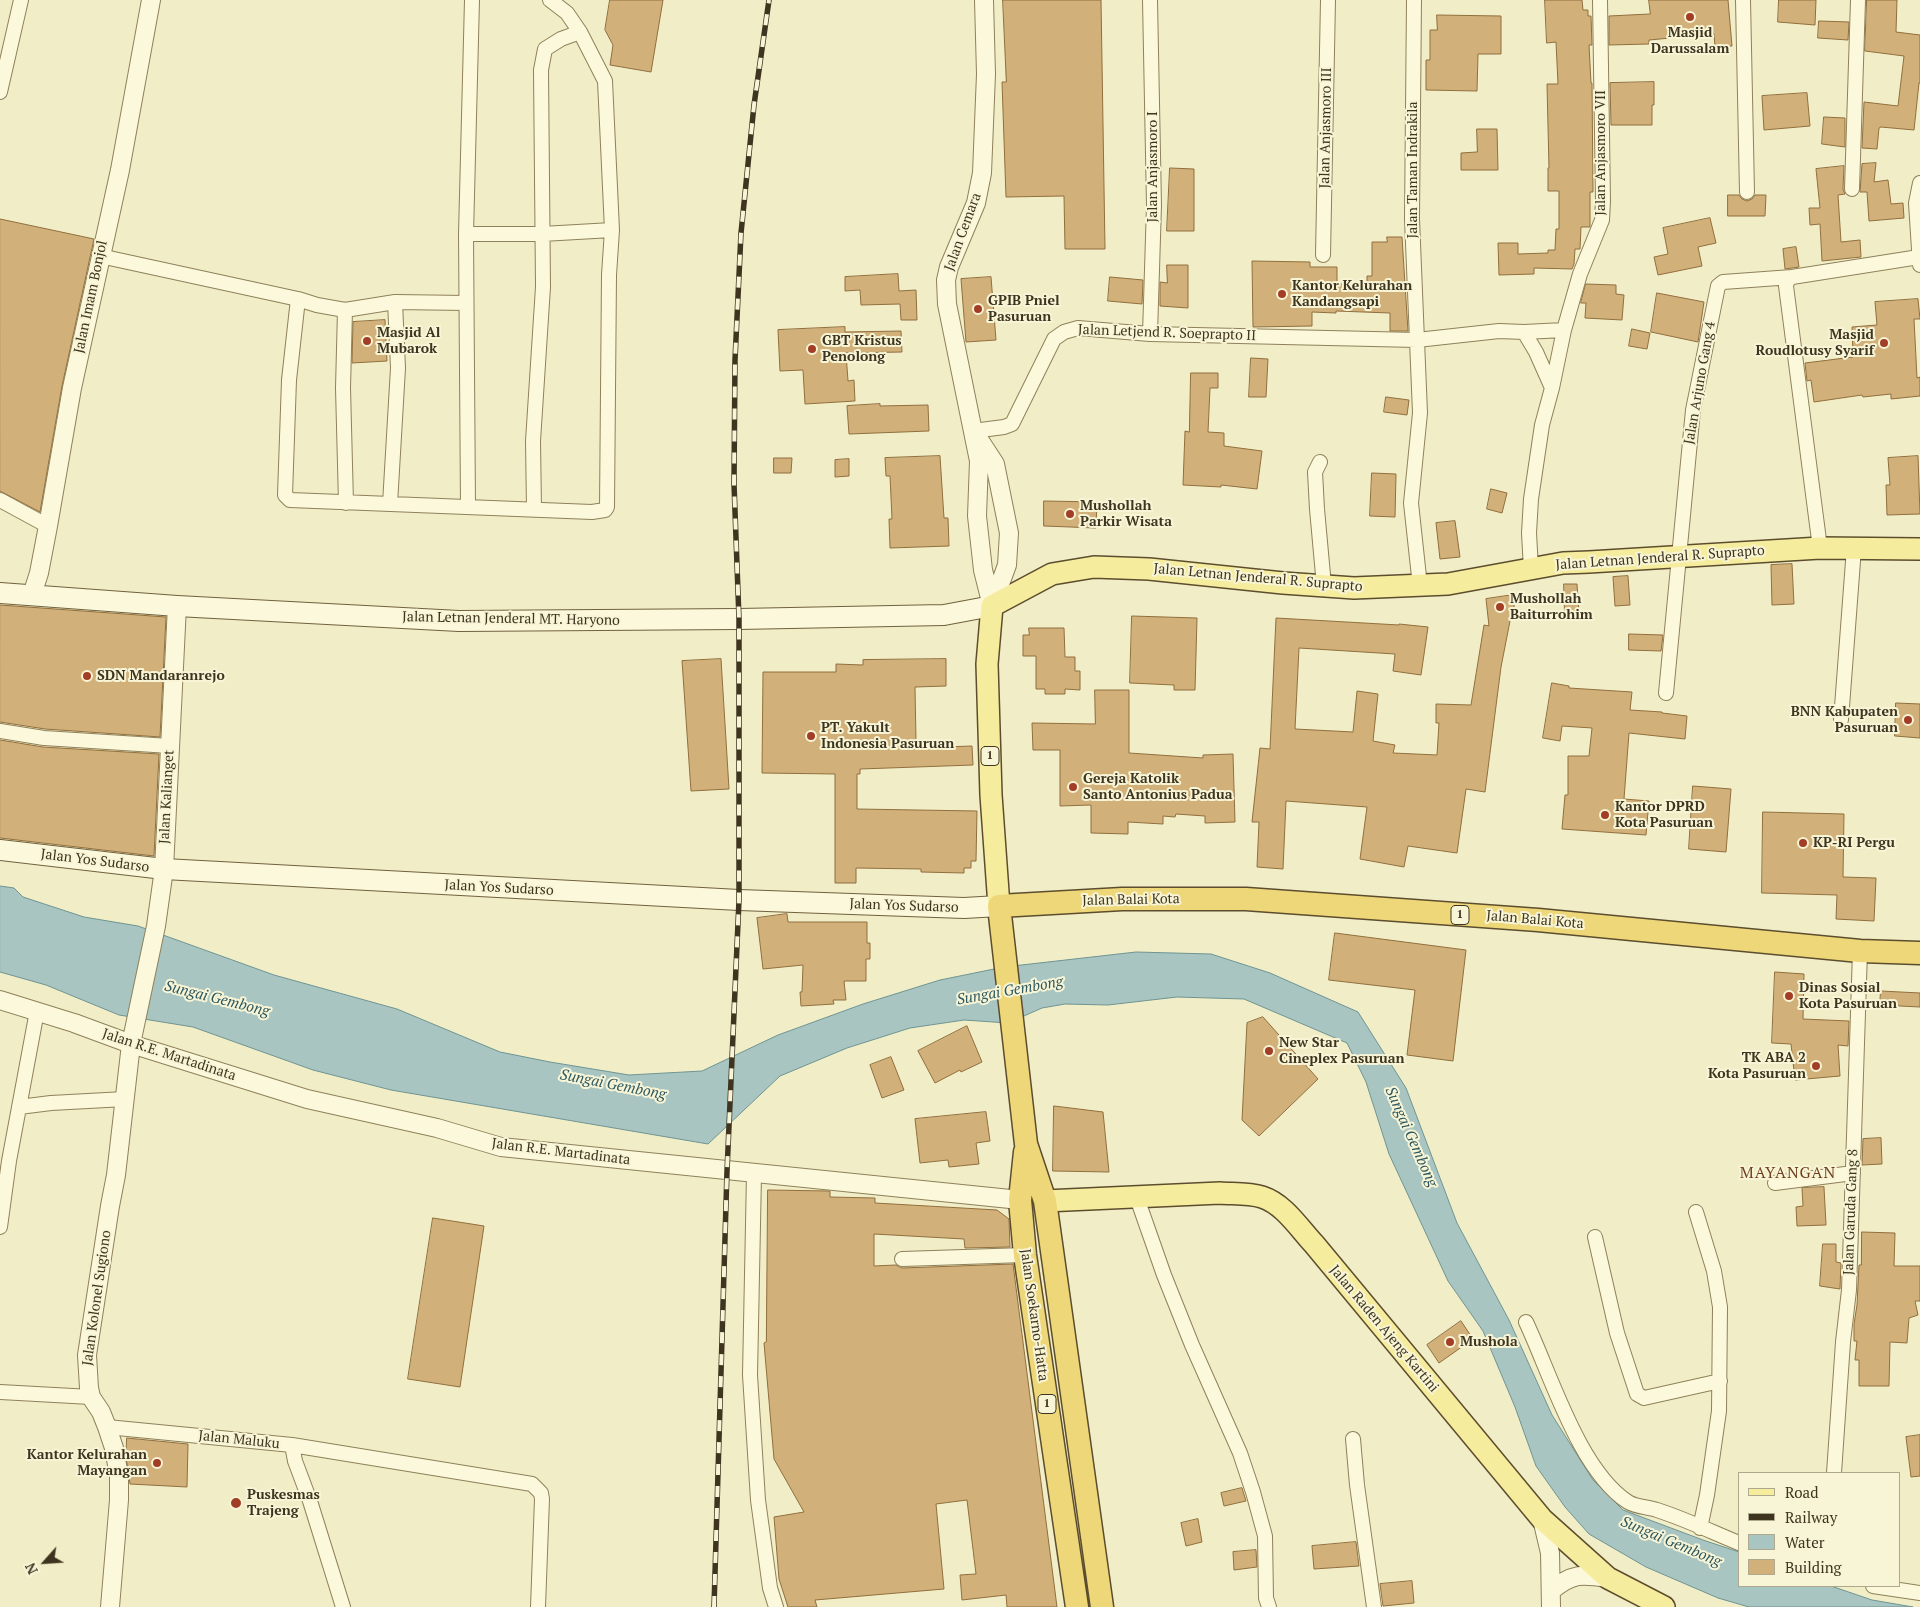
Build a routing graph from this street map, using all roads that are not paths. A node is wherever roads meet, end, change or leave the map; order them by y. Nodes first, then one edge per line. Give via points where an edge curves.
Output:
1 (21, 0) edge
2 (150, 0) edge
3 (472, 0) edge
4 (550, 0) edge
5 (984, 0) edge
6 (1150, 0) edge
7 (1328, 0) edge
8 (1414, 0) edge
9 (1600, 0) edge
10 (1744, 0) edge
11 (1858, 0) edge
12 (580, 32) junction
13 (0, 92) edge
14 (1920, 183) edge
15 (1852, 189) dead end
16 (1747, 192) dead end
17 (612, 230) junction
18 (466, 234) junction
19 (542, 234) junction
20 (1323, 255) dead end
21 (100, 256) junction
22 (1920, 257) edge
23 (1920, 264) edge
24 (1792, 277) junction
25 (298, 299) junction
26 (395, 302) junction
27 (466, 303) junction
28 (345, 310) junction
29 (1564, 330) junction
30 (1524, 332) junction
31 (1150, 334) junction
32 (1417, 340) junction
33 (1552, 388) junction
34 (973, 431) junction
35 (1320, 462) dead end
36 (0, 500) edge
37 (346, 502) junction
38 (390, 504) junction
39 (468, 506) junction
40 (534, 509) junction
41 (48, 526) junction
42 (1820, 548) junction
43 (1854, 548) junction
44 (1920, 549) edge
45 (1680, 555) junction
46 (1531, 570) junction
47 (1324, 586) junction
48 (1420, 586) junction
49 (0, 593) edge
50 (32, 595) junction
51 (177, 606) junction
52 (992, 606) junction
53 (1666, 693) dead end
54 (1841, 720) dead end
55 (0, 731) edge
56 (170, 746) junction
57 (0, 850) edge
58 (164, 869) junction
59 (999, 906) junction
60 (1860, 951) junction
61 (1920, 953) edge
62 (0, 1000) edge
63 (36, 1011) junction
64 (131, 1044) junction
65 (125, 1099) junction
66 (19, 1107) junction
67 (1026, 1144) junction
68 (1853, 1173) junction
69 (754, 1174) junction
70 (1774, 1183) dead end
71 (1137, 1198) junction
72 (1020, 1200) junction
73 (1045, 1201) junction
74 (1696, 1212) dead end
75 (0, 1227) edge
76 (1595, 1237) dead end
77 (1025, 1255) junction
78 (902, 1259) dead end
79 (1526, 1322) dead end
80 (1720, 1381) junction
81 (0, 1392) edge
82 (91, 1397) junction
83 (107, 1427) junction
84 (1353, 1439) dead end
85 (292, 1445) junction
86 (1834, 1472) edge
87 (1542, 1519) junction
88 (1700, 1528) junction
89 (1738, 1543) edge
90 (1608, 1578) junction
91 (1880, 1587) edge
92 (1920, 1593) edge
93 (1551, 1599) edge
94 (110, 1607) edge
95 (342, 1607) edge
96 (538, 1607) edge
97 (776, 1607) edge
98 (1077, 1607) edge
99 (1102, 1607) edge
100 (1268, 1607) edge
101 (1374, 1607) edge
102 (1664, 1607) edge

1 - 13 street
2 - 21 street, Jalan Imam Bonjol via 120,170
3 - 18 street
4 - 12 street via 567,13
5 - 34 street, Jalan Cemara via 986,74 982,173 976,203 953,254 946,280 947,304
6 - 31 street, Jalan Anjasmoro I via 1154,205
7 - 20 street, Jalan Anjasmoro III
8 - 32 street, Jalan Taman Indrakila via 1412,219
9 - 29 street, Jalan Anjasmoro VII via 1602,220 1580,274
10 - 16 street
11 - 15 street
12 - 17 street via 605,81
12 - 19 street via 548,46 543,53
14 - 22 street via 1916,203
17 - 19 street
17 - 40 street via 607,507 592,512
18 - 19 street
18 - 27 street
19 - 40 street via 533,441
21 - 25 street
21 - 41 street, Jalan Imam Bonjol via 72,388
22 - 23 street
22 - 24 street
24 - 42 street via 1786,286
24 - 45 street, Jalan Arjuno Gang 4 via 1723,282 1718,286 1693,410
25 - 28 street
25 - 37 street via 288,380 285,495 290,500
26 - 27 street
26 - 28 street
26 - 38 street via 398,368
27 - 39 street
28 - 37 street
29 - 30 street
29 - 33 street
30 - 32 street via 1484,332
30 - 33 street
31 - 32 street, Jalan Letjend R. Soeprapto II
31 - 34 street, Jalan Letjend R. Soeprapto II via 1078,328 1064,332 1054,339 1012,424
32 - 48 street, Jalan Taman Indrakila via 1420,413 1411,503
33 - 46 street via 1542,425 1531,499
34 - 52 street, Jalan Cemara via 979,461 977,516 983,570
34 - 52 street, Jalan Cemara via 995,464 1009,533 1007,566
35 - 47 street via 1315,472
36 - 41 street
37 - 38 street
38 - 39 street
39 - 40 street
41 - 50 street, Jalan Imam Bonjol
42 - 43 main road, Jalan Letnan Jenderal R. Suprapto
42 - 45 main road, Jalan Letnan Jenderal R. Suprapto
43 - 44 main road, Jalan Letnan Jenderal R. Suprapto
43 - 54 street
45 - 46 main road, Jalan Letnan Jenderal R. Suprapto via 1563,564
45 - 53 street
46 - 48 main road, Jalan Letnan Jenderal R. Suprapto
47 - 48 main road, Jalan Letnan Jenderal R. Suprapto
47 - 52 main road, Jalan Letnan Jenderal R. Suprapto via 1149,569 1094,567 1052,574
49 - 50 main road, Jalan Letnan Jenderal MT. Haryono
50 - 51 main road, Jalan Letnan Jenderal MT. Haryono
51 - 52 main road, Jalan Letnan Jenderal MT. Haryono via 459,621 944,614
51 - 56 street, Jalan Kalianget
52 - 59 main road, 1 via 987,664
55 - 56 street via 44,738
56 - 58 street, Jalan Kalianget
57 - 58 main road, Jalan Yos Sudarso
58 - 59 main road, Jalan Yos Sudarso via 739,900 964,908
58 - 64 street, Jalan Kalianget via 156,926
59 - 60 highway, Jalan Balai Kota / 1 via 1122,899 1246,899 1547,921
59 - 67 highway, 1
60 - 61 highway, Jalan Balai Kota / 1
60 - 68 street, Jalan Garuda Gang 8
62 - 63 street, Jalan R.E. Martadinata
63 - 64 street, Jalan R.E. Martadinata
63 - 66 street
64 - 65 street, Jalan Kolonel Sugiono
64 - 69 street, Jalan R.E. Martadinata via 307,1099 437,1128 501,1147
65 - 66 street
65 - 82 street, Jalan Kolonel Sugiono via 87,1355
66 - 75 street
67 - 72 highway, 1
67 - 73 highway, 1
68 - 70 street
68 - 86 street, Jalan Garuda Gang 8 via 1849,1290
69 - 72 street, Jalan R.E. Martadinata
69 - 97 street via 750,1375 758,1500 770,1588
71 - 73 main road, Jalan Raden Ajeng Kartini
71 - 87 main road, Jalan Raden Ajeng Kartini via 1245,1194 1263,1197 1279,1206
71 - 100 street via 1192,1345 1240,1453 1253,1492 1265,1536
72 - 73 main road
72 - 77 highway, Jalan Soekarno-Hatta / 1
73 - 99 highway, Jalan Soekarno-Hatta / 1
74 - 80 street via 1714,1271 1720,1307
76 - 80 street via 1617,1333 1637,1394 1644,1398
77 - 78 street
77 - 98 highway, Jalan Soekarno-Hatta / 1
79 - 88 street via 1580,1445 1596,1470 1630,1503 1658,1510
80 - 88 street via 1715,1444
81 - 82 street
82 - 83 street, Jalan Kolonel Sugiono
83 - 85 street, Jalan Maluku
83 - 94 street, Jalan Kolonel Sugiono via 119,1476
84 - 101 street
85 - 95 street, Jalan Maluku
85 - 96 street via 532,1484 542,1499
87 - 90 main road, Jalan Raden Ajeng Kartini
87 - 93 street via 1550,1553
88 - 89 street
90 - 93 street via 1572,1577
90 - 102 main road, Jalan Raden Ajeng Kartini
91 - 92 street

